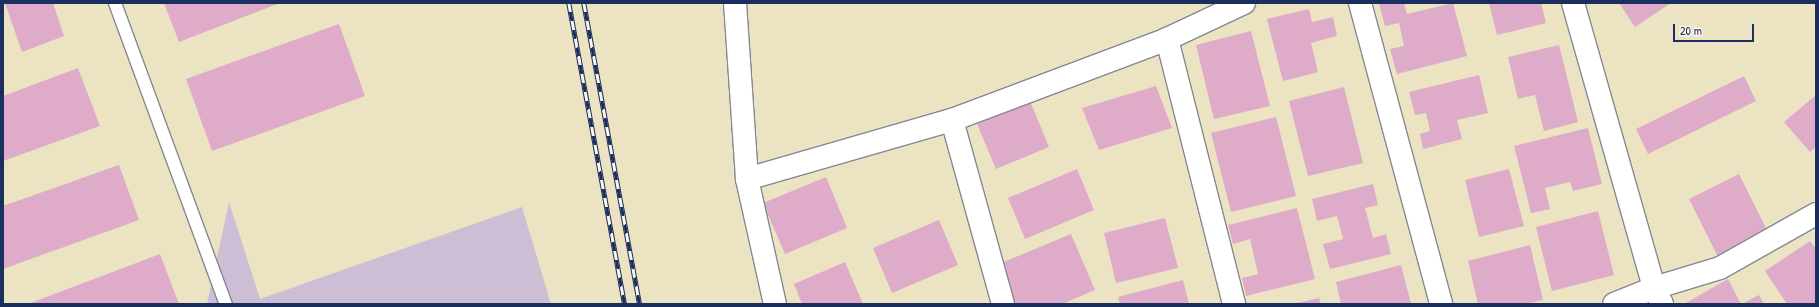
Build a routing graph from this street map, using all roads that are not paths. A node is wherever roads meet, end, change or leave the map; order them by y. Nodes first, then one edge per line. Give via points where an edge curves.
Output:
1 (115, 3) edge
2 (735, 3) edge
3 (1244, 3) edge
4 (1360, 3) edge
5 (1573, 3) edge
6 (1167, 39) junction
7 (952, 120) junction
8 (747, 179) junction
9 (1816, 214) edge
10 (1658, 296) edge
11 (226, 304) edge
12 (775, 304) edge
13 (1003, 304) edge
14 (1234, 304) edge
15 (1441, 304) edge
16 (1614, 304) edge

1 - 11 lane
2 - 8 street
3 - 6 street
4 - 15 street
5 - 10 street
6 - 7 street
6 - 14 street
7 - 8 street
7 - 13 street
8 - 12 street
9 - 10 street via 1720,268
10 - 16 street

